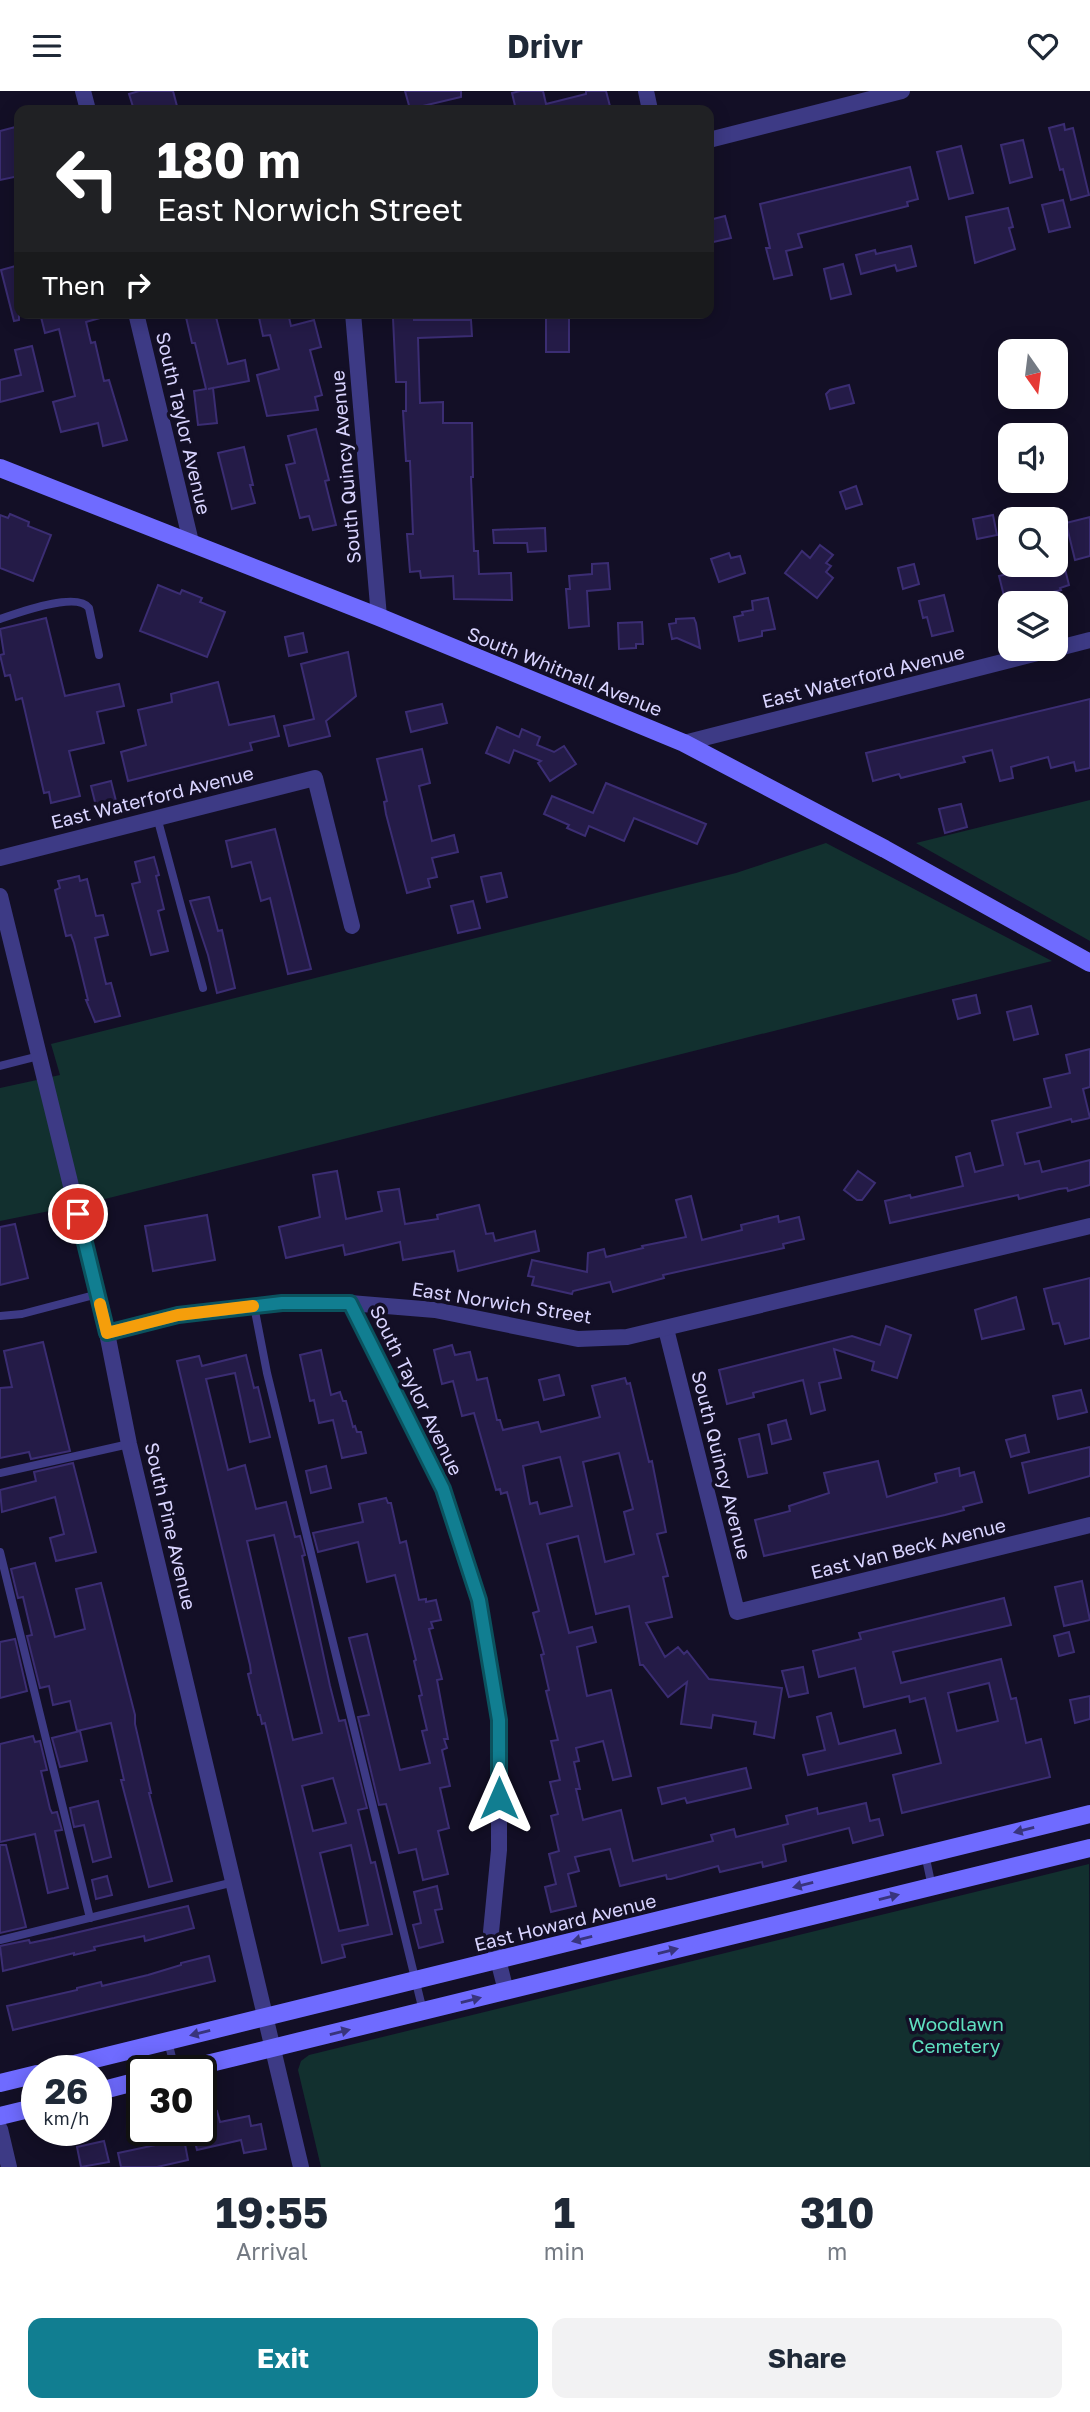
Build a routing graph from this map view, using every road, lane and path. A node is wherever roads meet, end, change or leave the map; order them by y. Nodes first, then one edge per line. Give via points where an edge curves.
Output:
1 (902, 91) edge
2 (714, 139) edge
3 (137, 319) edge
4 (354, 319) edge
5 (0, 468) edge
6 (191, 541) junction
7 (379, 617) junction
8 (0, 619) edge
9 (1090, 640) edge
10 (1068, 646) edge
11 (99, 655) dead end
12 (1007, 661) edge
13 (684, 743) junction
14 (157, 817) junction
15 (0, 858) edge
16 (0, 895) edge
17 (352, 926) dead end
18 (1090, 963) edge
19 (203, 988) dead end
20 (39, 1056) junction
21 (0, 1066) edge
22 (1090, 1226) edge
23 (98, 1294) junction
24 (350, 1303) junction
25 (254, 1306) junction
26 (0, 1316) edge
27 (666, 1329) junction
28 (107, 1333) junction
29 (129, 1444) junction
30 (0, 1473) edge
31 (1090, 1525) edge
32 (0, 1552) edge
33 (737, 1612) joint
34 (1090, 1814) edge
35 (1090, 1848) edge
36 (925, 1854) junction
37 (234, 1882) junction
38 (932, 1887) junction
39 (90, 1918) junction
40 (0, 1940) edge
41 (498, 1960) junction
42 (415, 1980) junction
43 (506, 1991) junction
44 (423, 2011) junction
45 (266, 2017) junction
46 (168, 2041) junction
47 (274, 2048) junction
48 (111, 2055) edge
49 (171, 2055) edge
50 (217, 2062) edge
51 (21, 2078) edge
52 (0, 2083) edge
53 (21, 2111) edge
54 (0, 2116) edge
55 (0, 2129) edge
56 (9, 2167) edge
57 (301, 2167) edge

1 - 2 street
3 - 6 street, South Taylor Avenue
4 - 7 street, South Quincy Avenue
5 - 6 main road, South Whitnall Avenue
6 - 7 main road, South Whitnall Avenue
7 - 13 main road, South Whitnall Avenue
8 - 11 lane via 78,600 89,608
9 - 10 street, East Waterford Avenue
12 - 13 street, East Waterford Avenue
13 - 18 main road, South Whitnall Avenue
14 - 15 street, East Waterford Avenue
14 - 17 street, East Waterford Avenue via 315,778
14 - 19 lane
16 - 20 street, South Pine Avenue
20 - 21 lane
20 - 23 street, South Pine Avenue
22 - 27 street, East Norwich Street
23 - 26 lane
23 - 28 street, South Pine Avenue
24 - 25 street, East Norwich Street
24 - 27 street, East Norwich Street via 435,1310 579,1339
24 - 41 street, South Taylor Avenue via 443,1489 479,1600 499,1720 499,1850 491,1933
25 - 28 street, East Norwich Street via 178,1315
25 - 42 lane
27 - 33 street, South Quincy Avenue
28 - 29 street, South Pine Avenue
29 - 30 lane
29 - 37 street, South Pine Avenue
31 - 33 street, East Van Beck Avenue
32 - 39 lane
34 -> 36 main road, East Howard Avenue
35 - 38 main road
36 - 38 lane
36 -> 41 main road, East Howard Avenue
37 - 39 lane
37 - 45 street, South Pine Avenue
43 -> 38 main road
39 - 40 lane
41 - 42 main road, East Howard Avenue
41 - 43 street, South Taylor Avenue
42 - 44 lane
42 - 45 main road, East Howard Avenue
44 -> 43 main road
47 -> 44 main road
45 -> 46 main road, East Howard Avenue
45 - 47 street, South Pine Avenue
46 - 48 main road, East Howard Avenue
46 - 49 lane
47 - 50 main road
47 - 57 street, South Pine Avenue
51 - 52 main road
53 - 54 main road
55 - 56 street

